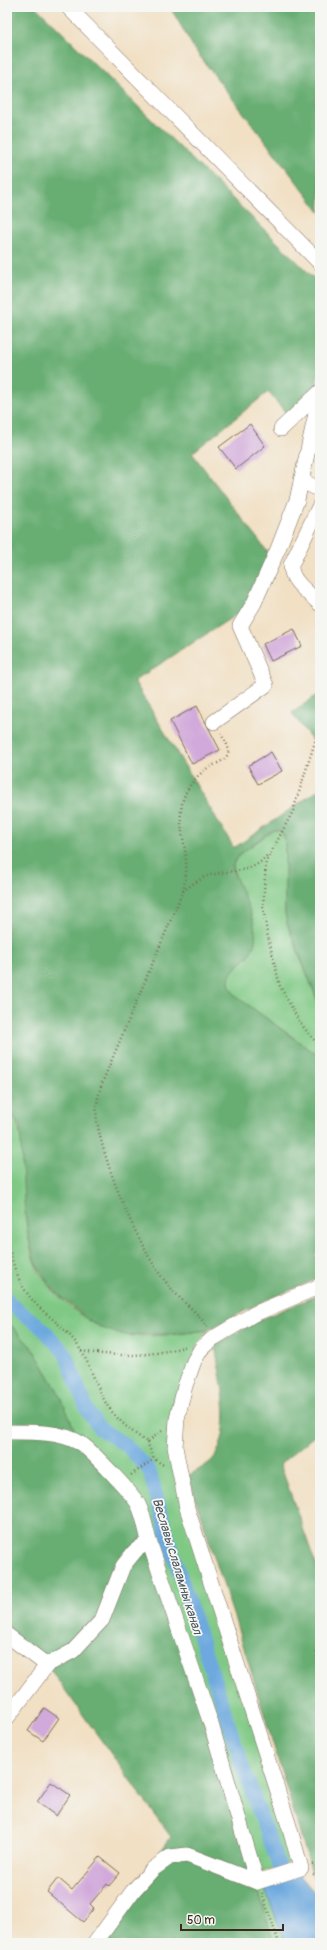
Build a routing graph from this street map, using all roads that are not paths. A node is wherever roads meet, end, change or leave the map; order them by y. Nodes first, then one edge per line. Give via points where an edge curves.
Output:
1 (68, 7) edge
2 (320, 263) edge
3 (320, 392) edge
4 (320, 395) edge
5 (281, 429) dead end
6 (301, 480) junction
7 (320, 490) edge
8 (320, 505) edge
9 (320, 604) edge
10 (214, 722) road end
11 (320, 1286) edge
12 (7, 1432) edge
13 (150, 1541) junction
14 (7, 1635) edge
15 (48, 1665) junction
16 (7, 1718) edge
17 (259, 1886) junction
18 (95, 1943) edge

1 - 2 street
3 - 5 street
4 - 6 street
6 - 7 street
6 - 10 street via 297,500 278,550 254,603 240,626 266,684
8 - 9 street via 291,572 297,582
11 - 17 street via 254,1314 212,1339 201,1349 194,1360 185,1386 177,1419 175,1446 187,1508 301,1868
12 - 13 street via 37,1432 80,1443 121,1482 139,1504
13 - 15 street via 136,1551 123,1566 102,1620 73,1651
13 - 17 street via 211,1724
14 - 15 street
15 - 16 street
17 - 18 street via 187,1856 175,1855 154,1869 126,1899

